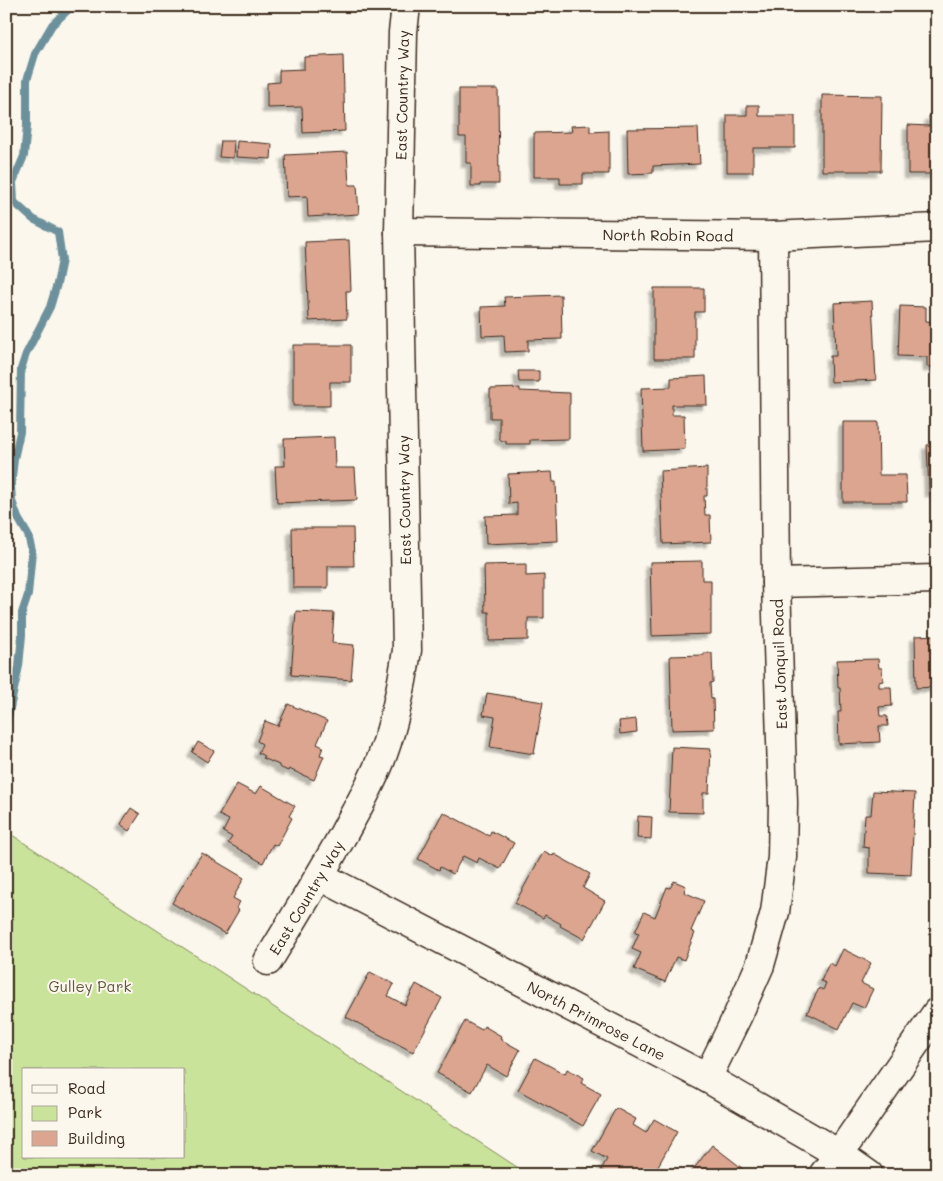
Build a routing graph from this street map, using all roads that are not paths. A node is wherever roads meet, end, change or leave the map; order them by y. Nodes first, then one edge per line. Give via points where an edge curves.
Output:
1 (406, 6) edge
2 (937, 228) edge
3 (399, 232) junction
4 (773, 236) junction
5 (937, 579) edge
6 (776, 583) junction
7 (320, 876) junction
8 (268, 961) dead end
9 (937, 1012) edge
10 (707, 1078) junction
11 (831, 1165) edge
12 (869, 1175) edge

1 - 3 street, East Country Way
2 - 4 street, North Robin Road
3 - 4 street, North Robin Road
3 - 7 street, East Country Way via 407,650 402,684 383,753 368,790
4 - 6 street, East Jonquil Road
5 - 6 street
6 - 10 street, East Jonquil Road via 784,802 775,912 760,965
7 - 8 street, East Country Way
7 - 10 street, North Primrose Lane
9 - 11 street
10 - 11 street, North Primrose Lane
11 - 12 street, North Primrose Lane

